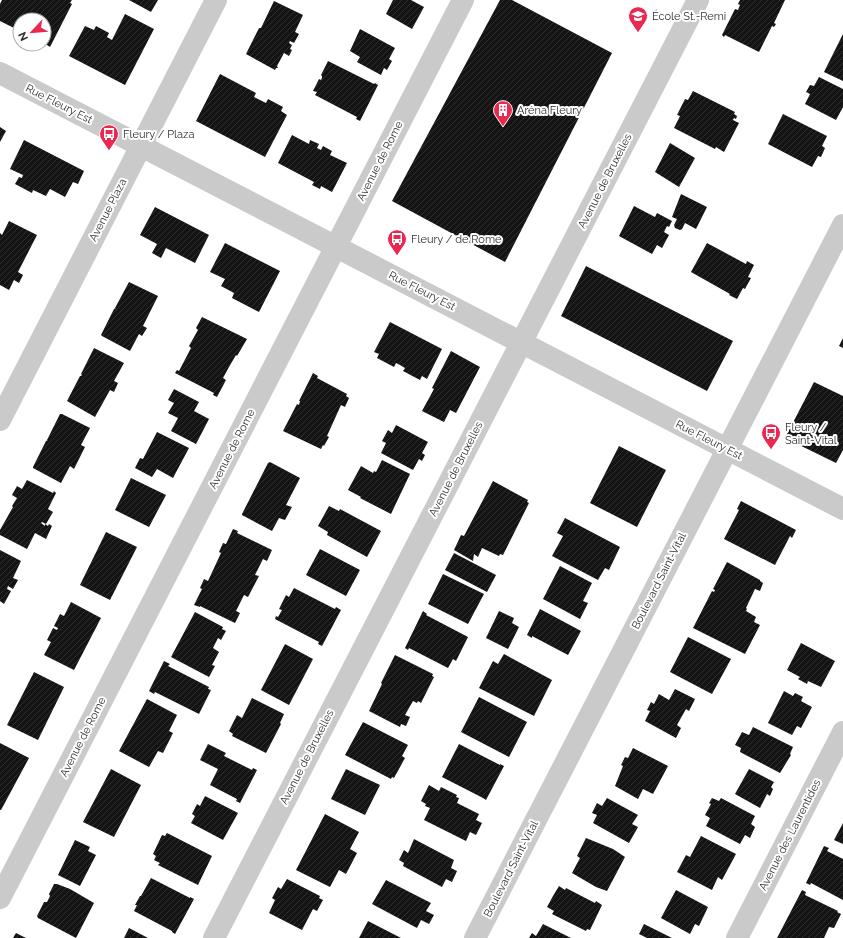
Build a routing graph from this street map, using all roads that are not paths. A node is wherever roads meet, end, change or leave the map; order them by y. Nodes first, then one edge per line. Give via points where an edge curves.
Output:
1 (216, 0) edge
2 (463, 0) edge
3 (698, 0) edge
4 (0, 73) edge
5 (141, 146) junction
6 (843, 225) edge
7 (336, 247) junction
8 (521, 342) junction
9 (0, 420) edge
10 (727, 449) junction
11 (843, 509) edge
12 (843, 732) edge
13 (0, 898) edge
14 (214, 938) edge
15 (476, 938) edge
16 (737, 938) edge

1 - 5 street, Avenue Plaza
2 - 7 street, Avenue de Rome
3 - 8 street, Avenue de Bruxelles
4 - 5 street, Rue Fleury Est
5 - 7 street, Rue Fleury Est
5 - 9 street, Avenue Plaza
6 - 10 street, Boulevard Saint-Vital
7 - 8 street, Rue Fleury Est
7 - 13 street, Avenue de Rome
8 - 10 street, Rue Fleury Est
8 - 14 street, Avenue de Bruxelles
10 - 11 street, Rue Fleury Est
10 - 15 street, Boulevard Saint-Vital
12 - 16 street, Avenue des Laurentides

